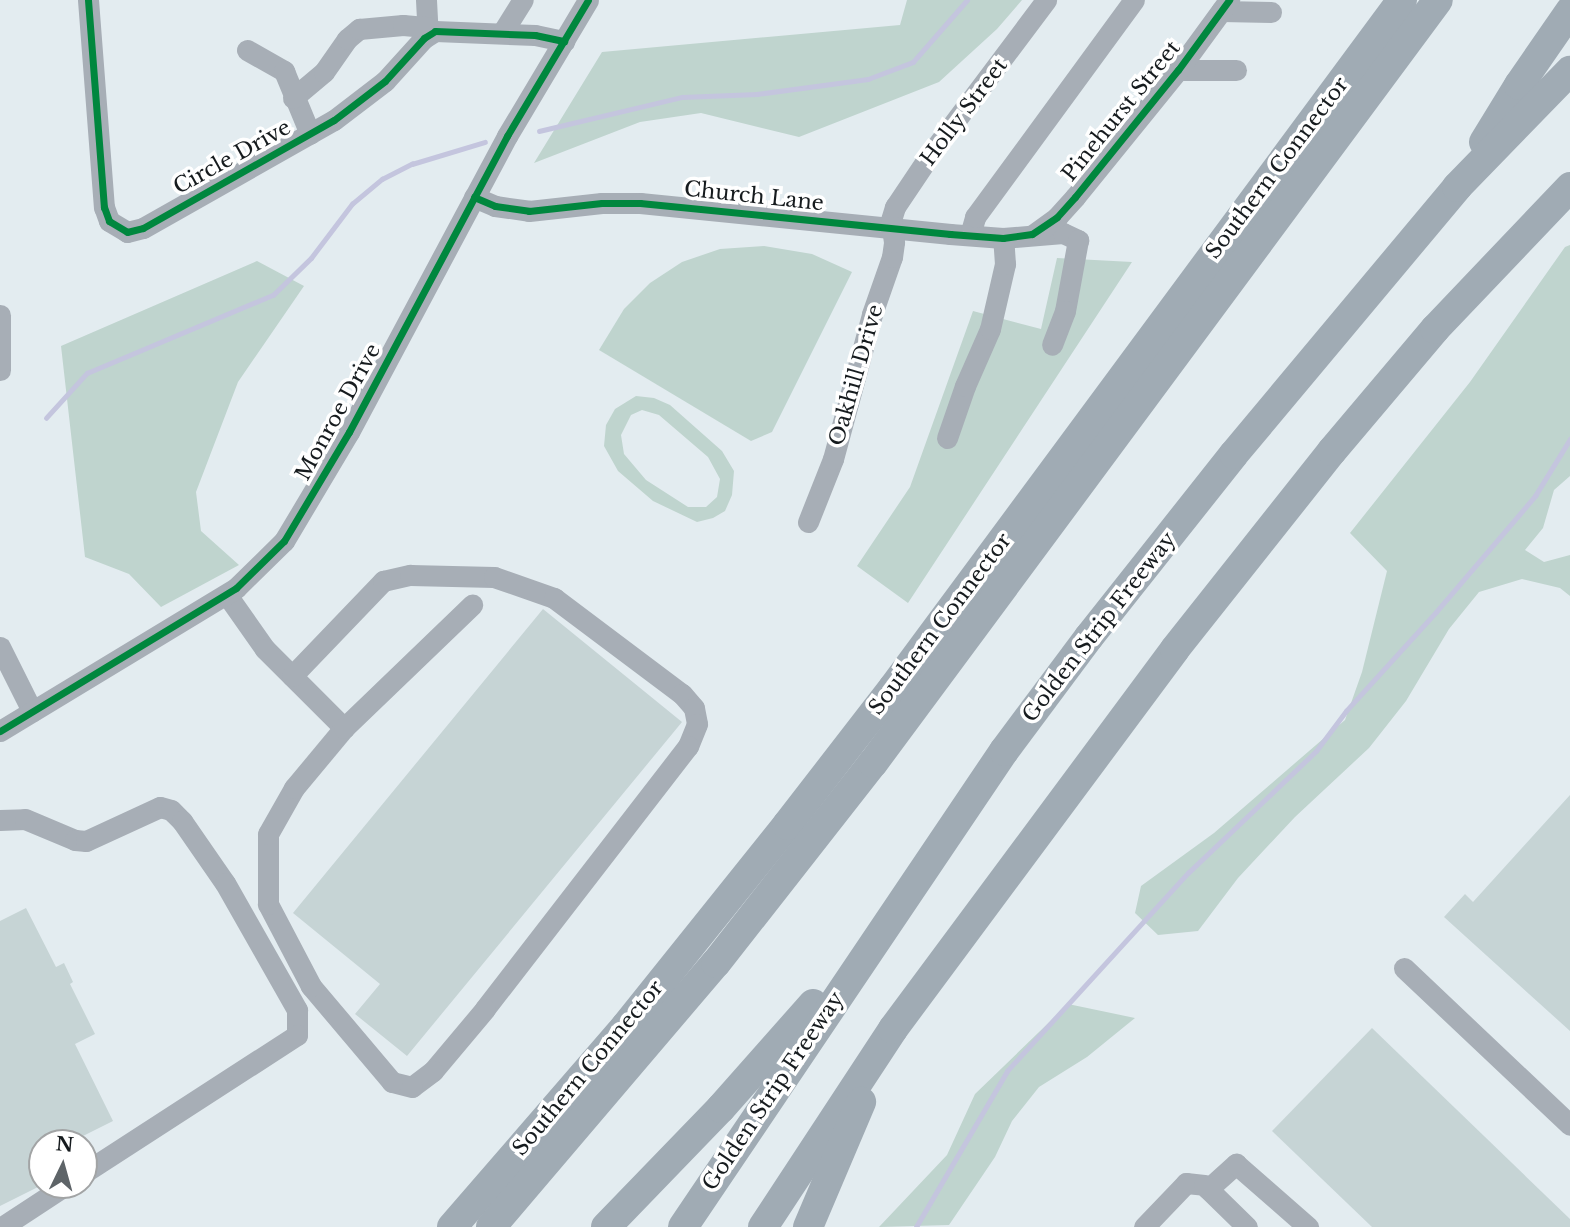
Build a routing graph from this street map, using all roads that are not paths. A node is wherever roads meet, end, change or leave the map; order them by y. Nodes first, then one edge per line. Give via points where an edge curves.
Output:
1 (88, 0) edge
2 (426, 0) edge
3 (523, 0) edge
4 (587, 0) edge
5 (1046, 0) edge
6 (1134, 0) edge
7 (1379, 0) edge
8 (1402, 0) edge
9 (1438, 0) edge
10 (1225, 5) edge
11 (1271, 12) dead end
12 (1570, 12) edge
13 (428, 31) junction
14 (502, 33) junction
15 (564, 41) junction
16 (247, 50) dead end
17 (1178, 70) junction
18 (1236, 70) dead end
19 (1570, 71) edge
20 (293, 98) junction
21 (1324, 105) junction
22 (310, 134) junction
23 (1457, 187) junction
24 (1570, 187) edge
25 (474, 197) junction
26 (890, 227) junction
27 (1032, 234) junction
28 (970, 235) junction
29 (1003, 238) junction
30 (0, 315) edge
31 (1052, 345) dead end
32 (0, 370) edge
33 (947, 438) dead end
34 (808, 522) dead end
35 (227, 595) junction
36 (472, 605) dead end
37 (0, 648) edge
38 (292, 676) junction
39 (32, 711) junction
40 (344, 729) junction
41 (0, 731) edge
42 (0, 820) edge
43 (898, 906) junction
44 (1404, 968) dead end
45 (893, 1029) junction
46 (1570, 1125) edge
47 (98, 1164) edge
48 (1208, 1189) junction
49 (45, 1199) edge
50 (2, 1227) edge
51 (452, 1227) edge
52 (491, 1227) edge
53 (606, 1227) edge
54 (683, 1227) edge
55 (763, 1227) edge
56 (808, 1227) edge
57 (1144, 1227) edge
58 (1247, 1227) edge
59 (1308, 1227) edge

1 - 22 street, Circle Drive via 104,207 115,227 127,232 143,228
2 - 13 street
3 - 14 street
4 - 15 street, Monroe Drive
5 - 26 street, Holly Street via 932,152 895,207
6 - 28 street via 983,205
7 - 21 highway
8 - 21 highway, Southern Connector
9 - 52 highway, Southern Connector via 865,773 716,962
10 - 11 street
10 - 17 street, Pinehurst Street
12 - 23 highway
13 - 14 street
13 - 20 street via 403,25 359,29 324,72
13 - 22 street, Circle Drive via 385,81
14 - 15 street
15 - 25 street, Monroe Drive
16 - 20 street via 284,71
17 - 18 street
17 - 27 street, Pinehurst Street via 1058,217
19 - 23 highway, Golden Strip Freeway
20 - 22 street
21 - 51 highway, Southern Connector via 796,815 626,1026
23 - 43 highway, Golden Strip Freeway via 1234,454 1089,637
24 - 45 highway via 1435,329 1271,527 1108,737
25 - 26 street, Church Lane via 495,206 529,211 640,203
25 - 35 street, Monroe Drive via 314,492 270,558
26 - 28 street, Church Lane
26 - 34 street, Oakhill Drive via 892,257 833,459
27 - 29 street, Church Lane
27 - 31 street, Church Lane via 1063,233 1078,240 1065,311
28 - 29 street, Church Lane
29 - 33 street via 1005,264 990,329
30 - 32 street
35 - 38 street via 265,649
35 - 39 street, Monroe Drive
36 - 40 street
37 - 39 street
38 - 40 street
38 - 40 street via 383,581 410,575 494,578 554,598 682,694 694,708 697,723 688,746 485,1009 433,1072 412,1087 392,1082 311,986 268,904 268,834 294,788
39 - 41 street, Monroe Drive
42 - 47 street via 25,819 86,841 160,807 171,810 225,883 297,1010 297,1035
43 - 53 highway via 721,1108
43 - 54 highway, Golden Strip Freeway
44 - 46 street
45 - 55 highway
45 - 56 highway
48 - 57 street via 1186,1183
48 - 58 street
48 - 59 street via 1236,1164
49 - 50 street

